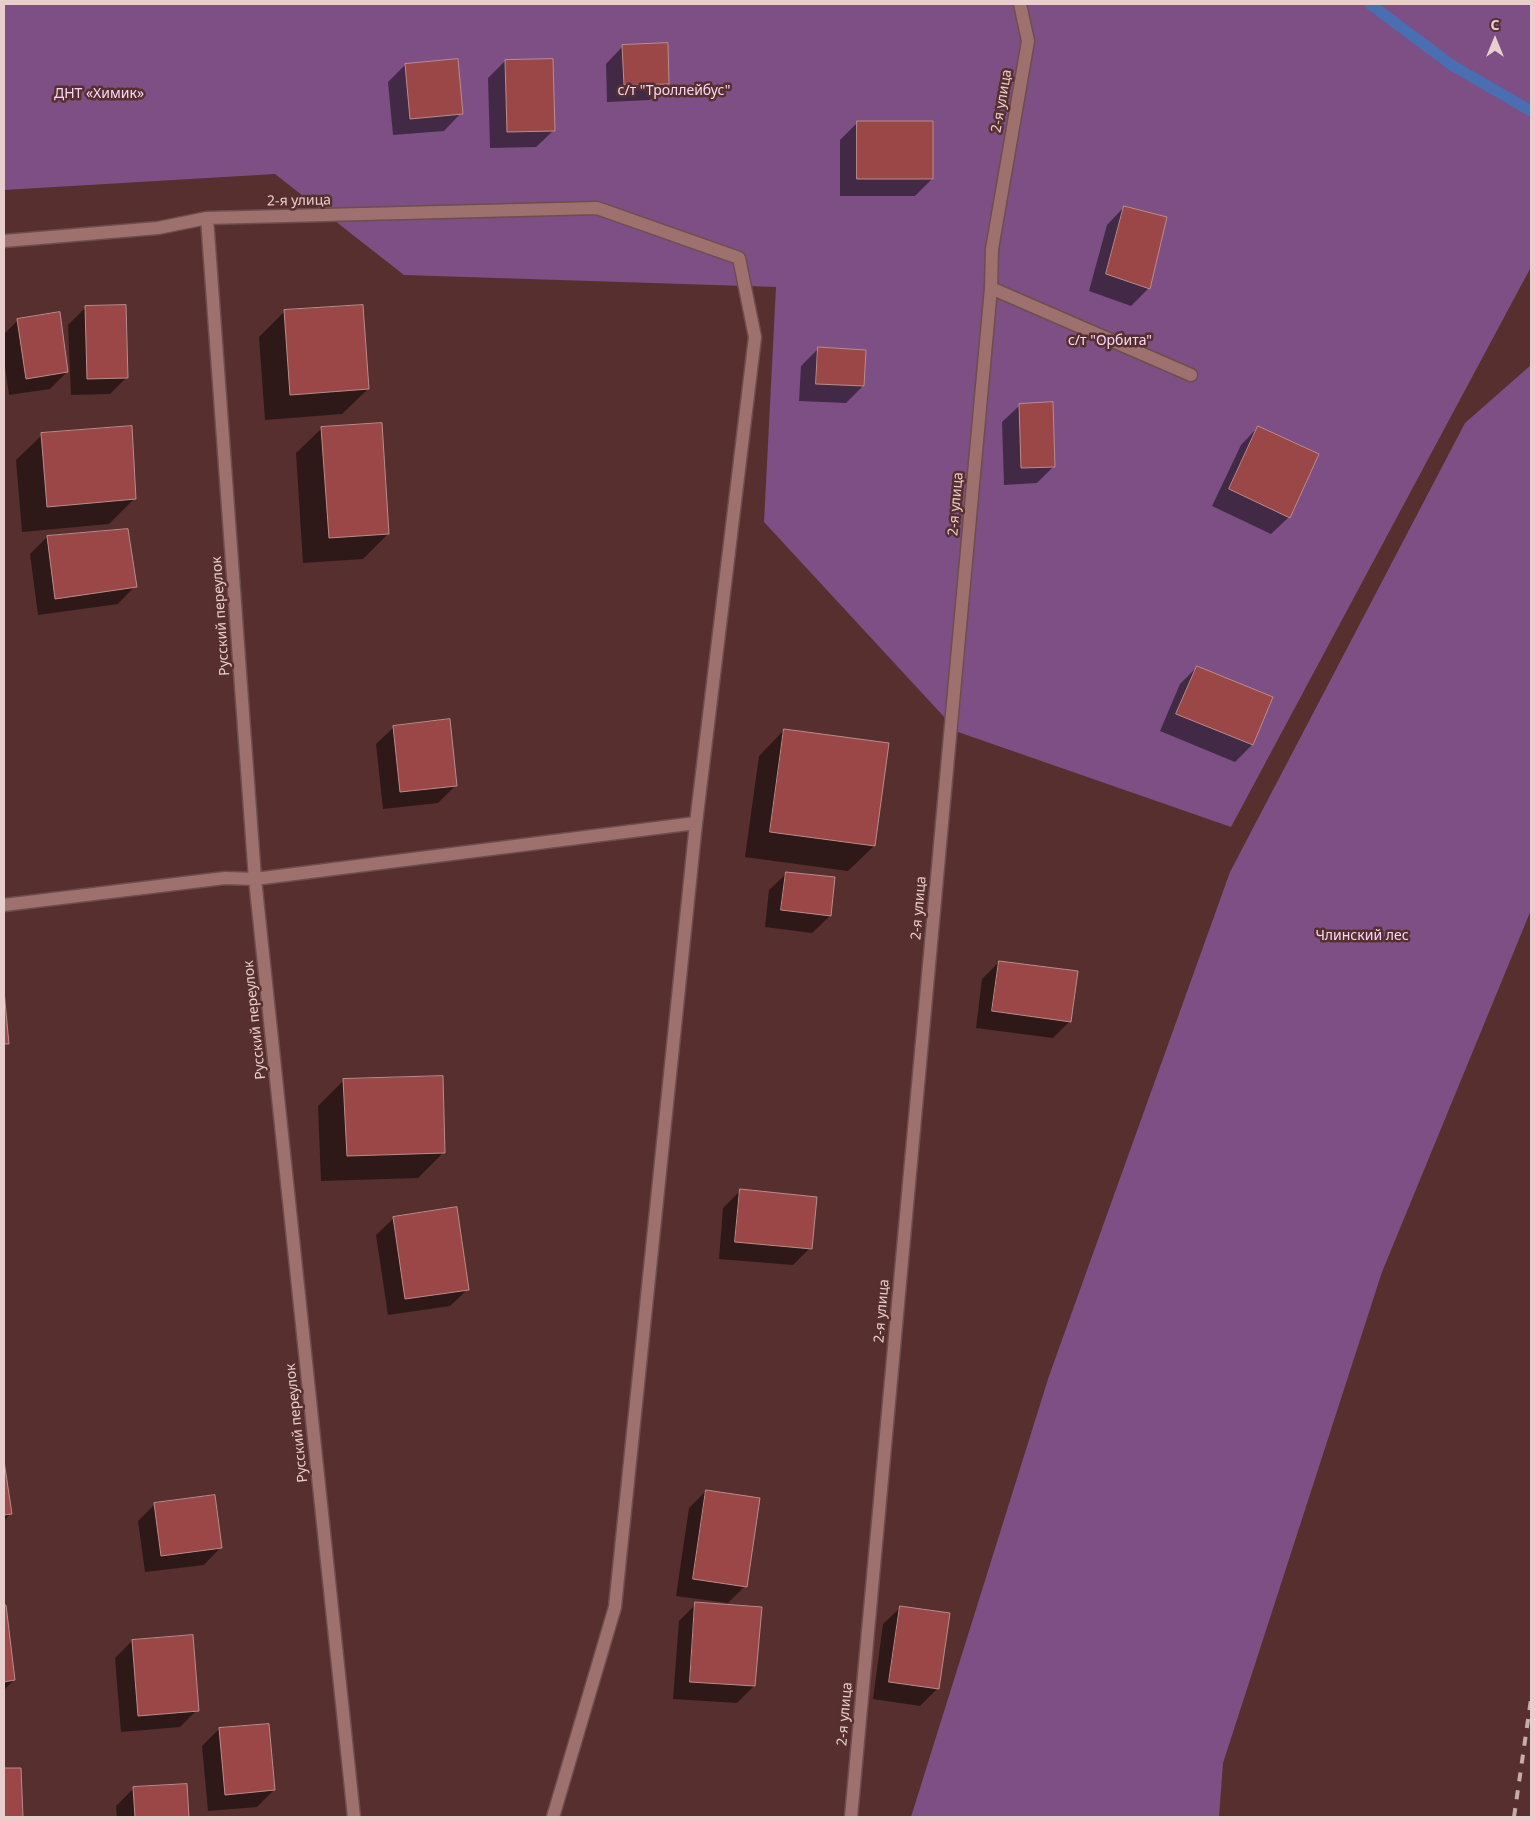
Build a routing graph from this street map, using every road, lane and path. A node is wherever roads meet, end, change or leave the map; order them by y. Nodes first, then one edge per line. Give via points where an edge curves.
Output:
1 (1020, 4) edge
2 (208, 218) junction
3 (4, 241) edge
4 (991, 288) junction
5 (1191, 374) dead end
6 (696, 823) junction
7 (255, 879) junction
8 (4, 905) edge
9 (354, 1817) edge
10 (553, 1817) edge
11 (851, 1817) edge

1 - 4 street, 2-я улица via 1028,41 992,249
2 - 3 street, 2-я улица via 158,228
2 - 6 street, 2-я улица via 596,208 739,258 755,337
2 - 7 street, Русский переулок
4 - 5 street
4 - 11 street, 2-я улица
6 - 7 street
6 - 10 street via 615,1607
7 - 8 street via 224,878
7 - 9 street, Русский переулок

